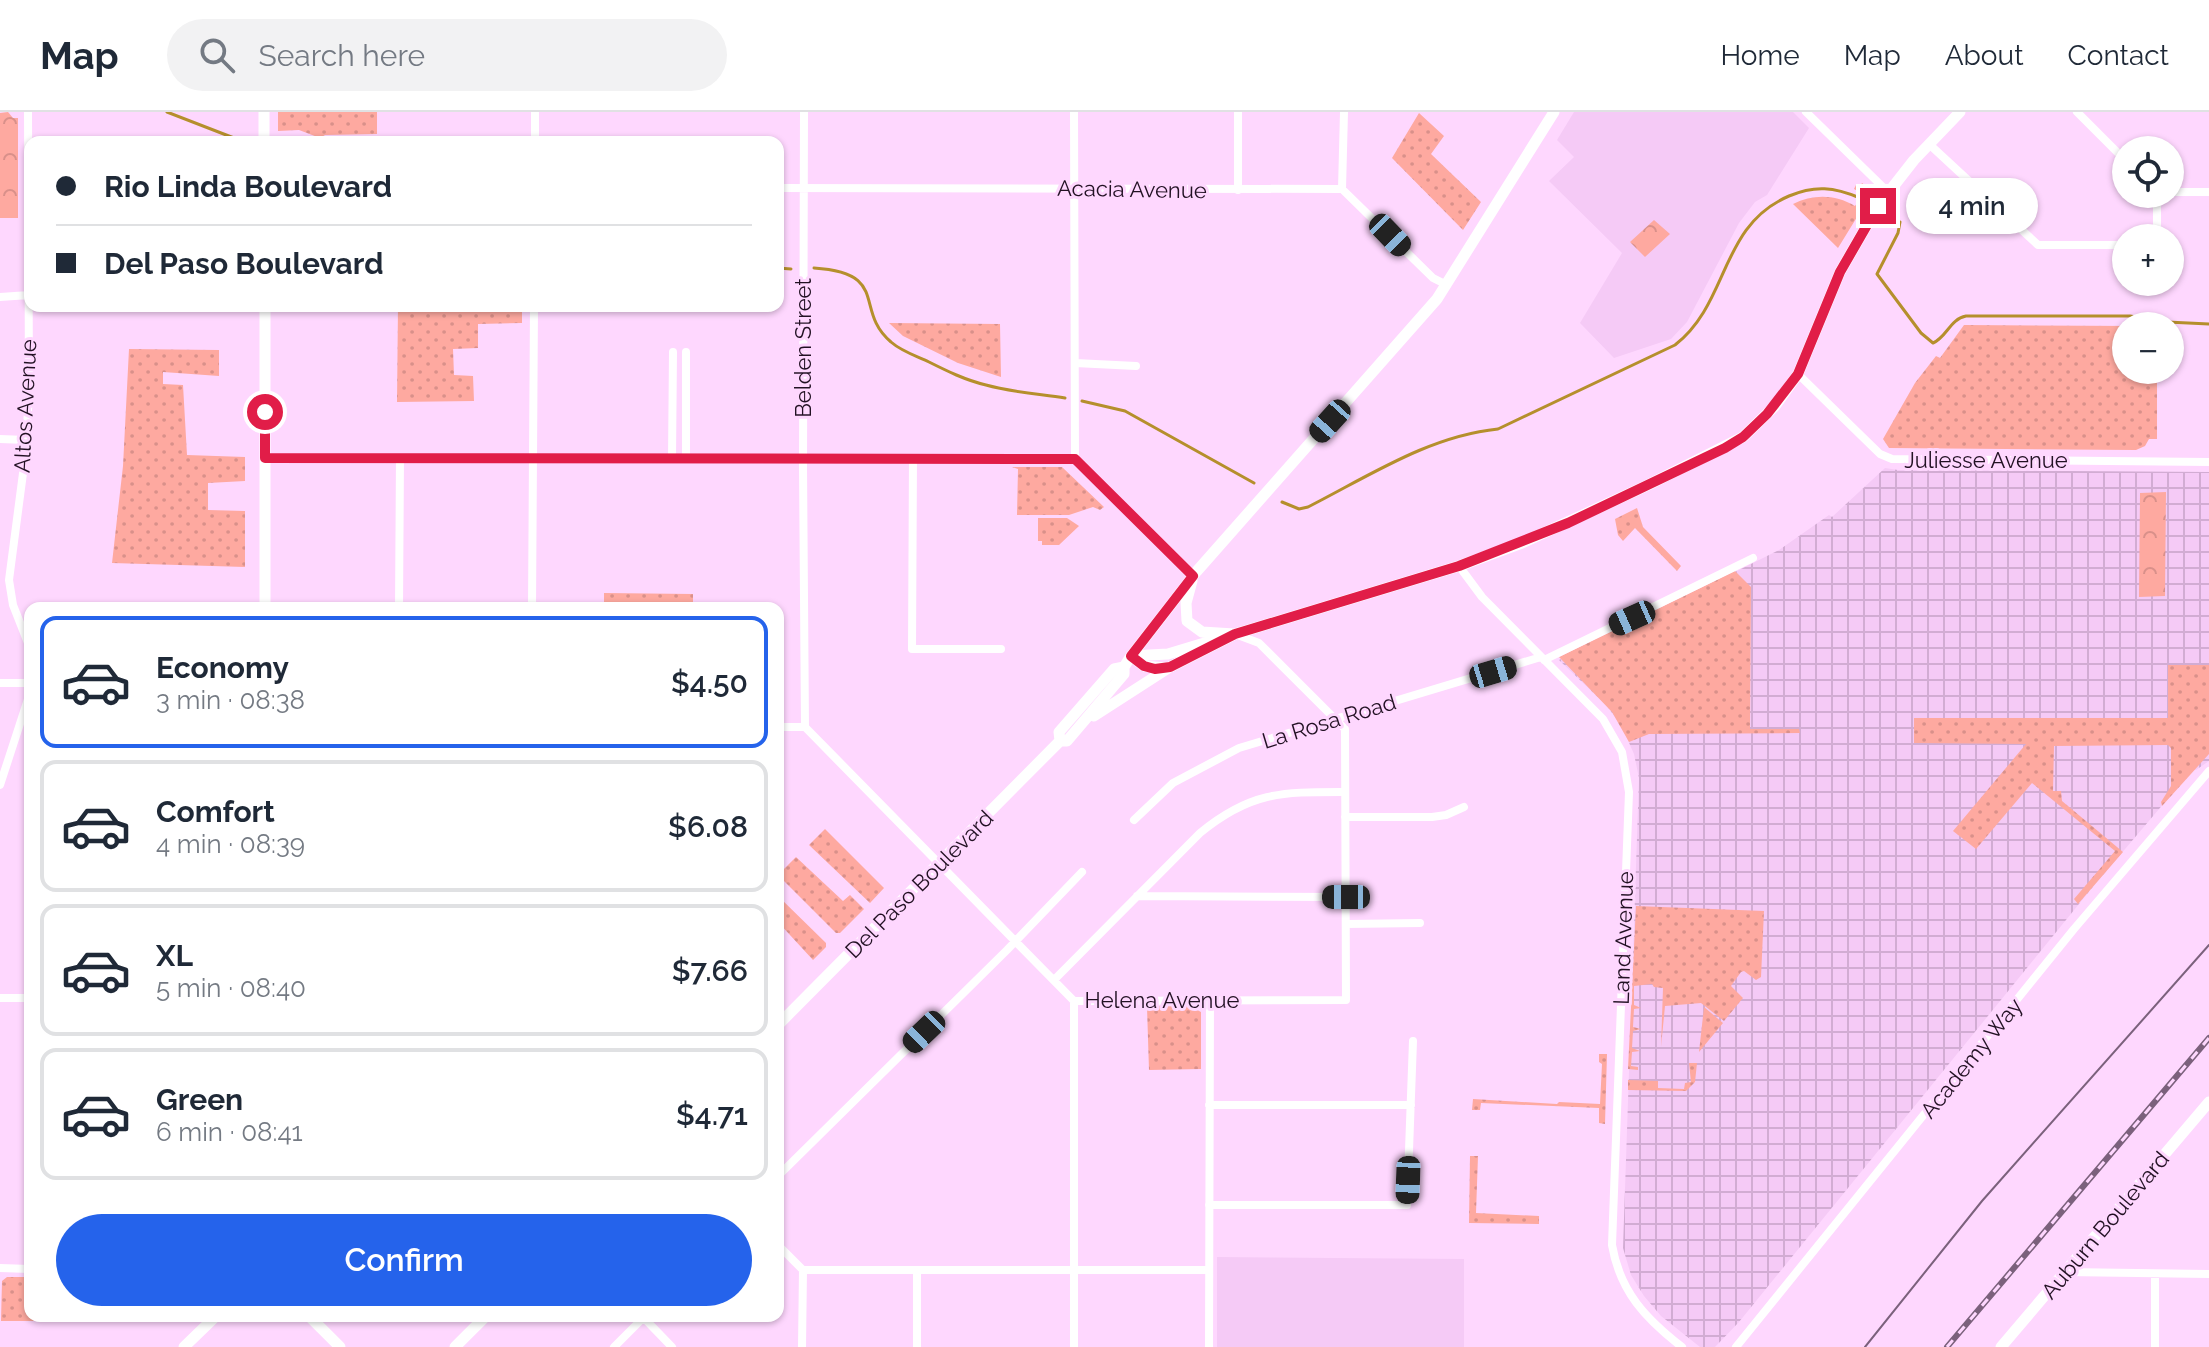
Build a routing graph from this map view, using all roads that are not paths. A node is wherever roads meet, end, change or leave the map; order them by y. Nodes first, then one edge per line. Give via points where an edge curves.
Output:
1 (28, 112) edge
2 (264, 112) edge
3 (535, 112) edge
4 (804, 112) edge
5 (1074, 112) edge
6 (1238, 112) edge
7 (1344, 112) edge
8 (1554, 112) edge
9 (1806, 112) edge
10 (1960, 112) edge
11 (2077, 112) edge
12 (28, 136) edge
13 (264, 136) edge
14 (535, 136) edge
15 (1929, 144) junction
16 (2112, 147) edge
17 (784, 188) edge
18 (803, 188) junction
19 (1073, 188) junction
20 (1342, 189) junction
21 (1238, 190) junction
22 (1888, 192) junction
23 (2184, 192) edge
24 (2209, 192) edge
25 (2112, 245) edge
26 (1447, 285) junction
27 (24, 295) edge
28 (0, 297) edge
29 (29, 312) edge
30 (265, 312) edge
31 (534, 312) edge
32 (673, 352) dead end
33 (686, 352) dead end
34 (1075, 363) junction
35 (673, 365) junction
36 (686, 366) junction
37 (1136, 366) dead end
38 (1798, 374) junction
39 (0, 439) edge
40 (26, 440) junction
41 (532, 457) junction
42 (265, 458) junction
43 (400, 458) junction
44 (672, 458) junction
45 (686, 458) junction
46 (803, 458) junction
47 (913, 458) junction
48 (1075, 459) junction
49 (2209, 462) edge
50 (0, 556) edge
51 (11, 557) junction
52 (1753, 558) dead end
53 (1459, 566) junction
54 (1193, 576) junction
55 (265, 602) edge
56 (399, 602) edge
57 (532, 602) edge
58 (24, 633) edge
59 (1235, 634) junction
60 (1001, 649) dead end
61 (1543, 658) junction
62 (1128, 661) junction
63 (1170, 667) junction
64 (0, 683) edge
65 (24, 683) edge
66 (24, 711) edge
67 (1335, 719) junction
68 (784, 727) edge
69 (805, 727) junction
70 (1078, 729) junction
71 (1060, 741) junction
72 (2209, 771) edge
73 (0, 785) edge
74 (1345, 792) junction
75 (1464, 807) dead end
76 (1345, 817) junction
77 (1134, 820) dead end
78 (939, 865) junction
79 (1082, 872) dead end
80 (1137, 896) junction
81 (1346, 897) junction
82 (1420, 923) dead end
83 (1346, 924) junction
84 (1015, 942) junction
85 (1054, 980) junction
86 (0, 998) edge
87 (24, 998) edge
88 (1210, 1000) junction
89 (1074, 1001) junction
90 (784, 1019) edge
91 (1413, 1041) dead end
92 (2209, 1102) edge
93 (1209, 1105) junction
94 (1411, 1105) junction
95 (784, 1170) edge
96 (1209, 1205) junction
97 (784, 1251) edge
98 (0, 1268) edge
99 (24, 1269) edge
100 (803, 1270) junction
101 (917, 1270) junction
102 (1074, 1270) junction
103 (1209, 1270) junction
104 (2065, 1272) junction
105 (2155, 1274) junction
106 (2209, 1274) edge
107 (210, 1322) edge
108 (315, 1322) edge
109 (480, 1322) edge
110 (637, 1322) edge
111 (647, 1322) edge
112 (184, 1347) edge
113 (340, 1347) edge
114 (455, 1347) edge
115 (614, 1347) edge
116 (672, 1347) edge
117 (802, 1347) edge
118 (917, 1347) edge
119 (1074, 1347) edge
120 (1209, 1347) edge
121 (1682, 1347) edge
122 (1736, 1347) edge
123 (2001, 1347) edge
124 (2155, 1347) edge

1 - 12 street, Altos Avenue
2 - 13 main road
3 - 14 street
4 - 18 street, Belden Street
5 - 19 street
6 - 21 street
7 - 20 street
8 - 26 main road
9 - 22 street
10 - 15 main road
11 - 16 street
15 - 22 main road
15 - 25 street via 2038,245
17 - 18 street, Acacia Avenue
18 - 19 street, Acacia Avenue
18 - 46 street, Belden Street
19 - 21 street, Acacia Avenue
19 - 34 street
20 - 21 street, Acacia Avenue
20 - 26 street via 1433,278
22 - 38 main road via 1844,264
23 - 24 street
26 - 54 main road
27 - 28 street
29 - 40 street, Altos Avenue
30 - 42 main road
31 - 41 street
32 - 35 street
33 - 36 street
34 - 37 street
34 - 48 street
35 - 36 street
35 - 44 street
36 - 45 street
38 - 49 street, Juliesse Avenue via 1880,454 1892,459
38 - 53 main road via 1767,414 1725,448 1574,520
39 - 40 street
40 - 51 street, Altos Avenue
41 - 43 street
41 - 44 street
41 - 57 street
42 - 43 street
42 - 55 main road
43 - 56 street
44 - 45 street
45 - 46 street
46 - 47 street
46 - 69 street, Belden Street
47 - 48 street
47 - 60 street via 912,649
48 - 54 street
50 - 51 street
51 - 58 street, Altos Avenue via 13,605
52 - 61 street, La Rosa Road
53 - 59 main road
53 - 61 street, Land Avenue
54 - 59 main road via 1187,621 1202,632
54 - 62 main road
59 - 62 main road
59 - 63 main road
59 - 67 street via 1259,643
61 - 67 street, La Rosa Road
61 - 121 street, Land Avenue via 1603,719 1626,766 1612,1245 1633,1302
62 - 63 main road via 1155,669
62 - 70 main road via 1124,674
62 - 71 main road via 1114,669 1059,732
63 - 70 main road
64 - 65 street
66 - 73 street
67 - 74 street via 1345,729
67 - 77 street, La Rosa Road via 1216,758 1173,783
68 - 69 street
69 - 78 street, Helena Avenue
70 - 71 main road
71 - 78 main road, Del Paso Boulevard
72 - 122 street, Academy Way via 2074,929
74 - 76 street
74 - 80 street via 1288,792 1242,805 1200,833
75 - 76 street via 1432,817
76 - 81 street
78 - 84 street, Helena Avenue
78 - 90 main road, Del Paso Boulevard
79 - 84 street
80 - 81 street
80 - 85 street
81 - 83 street
82 - 83 street
83 - 88 street, Helena Avenue via 1346,1000
84 - 85 street, Helena Avenue
84 - 95 street
85 - 89 street, Helena Avenue
86 - 87 street
88 - 89 street, Helena Avenue
88 - 93 street
89 - 102 street
91 - 94 street
92 - 104 main road, Auburn Boulevard
93 - 94 street
93 - 96 street
94 - 96 street via 1407,1205
96 - 103 street
97 - 100 street
98 - 99 street
100 - 101 street
100 - 117 street
101 - 102 street
101 - 118 street
102 - 103 street
102 - 119 street
103 - 120 street
104 - 105 street
104 - 123 main road, Auburn Boulevard
105 - 106 street
105 - 124 street
107 - 112 main road
108 - 113 main road
109 - 114 main road
110 - 115 street
111 - 116 street

